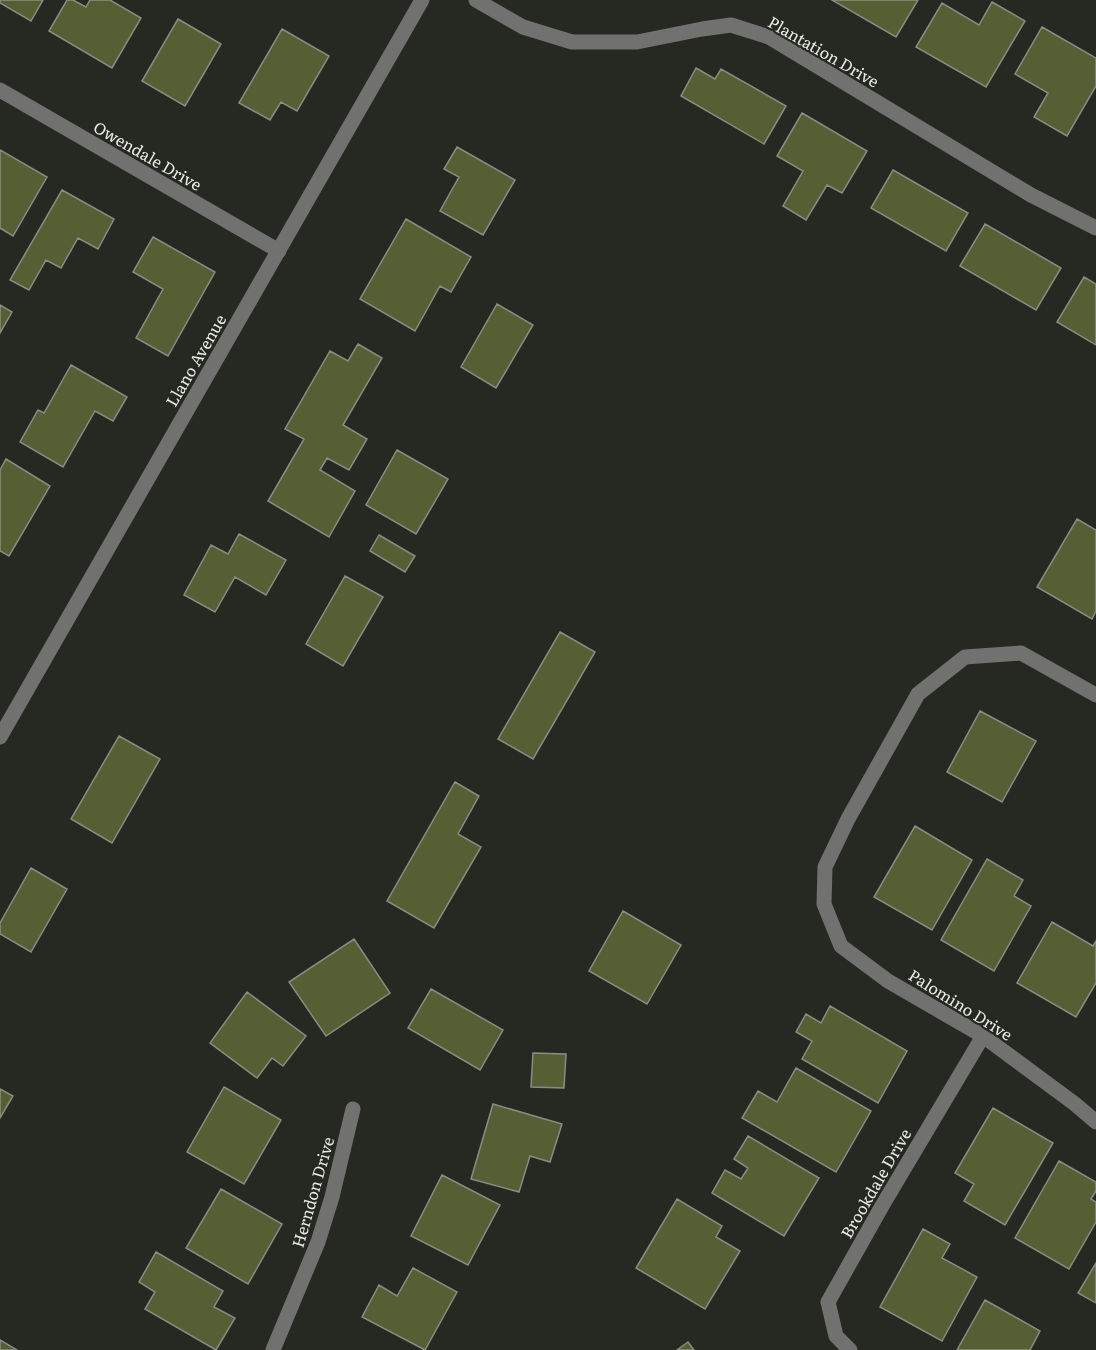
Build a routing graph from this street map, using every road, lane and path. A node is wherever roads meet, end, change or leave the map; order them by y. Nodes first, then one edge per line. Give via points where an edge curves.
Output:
1 (422, 0) edge
2 (476, 0) edge
3 (0, 90) edge
4 (1096, 228) edge
5 (279, 251) junction
6 (1096, 695) edge
7 (0, 737) edge
8 (983, 1036) junction
9 (353, 1109) dead end
10 (1096, 1122) edge
11 (273, 1350) edge
12 (850, 1350) edge

1 - 5 street, Llano Avenue
2 - 4 street, Plantation Drive via 523,27 572,42 637,42 731,25 769,37 1031,195
3 - 5 street, Owendale Drive
5 - 7 street, Llano Avenue
6 - 8 street, Palomino Drive via 1021,653 965,657 918,694 825,867 824,904 842,946 888,981
8 - 10 street, Palomino Drive
8 - 12 street, Brookdale Drive via 828,1302 836,1336
9 - 11 street, Herndon Drive via 318,1242

